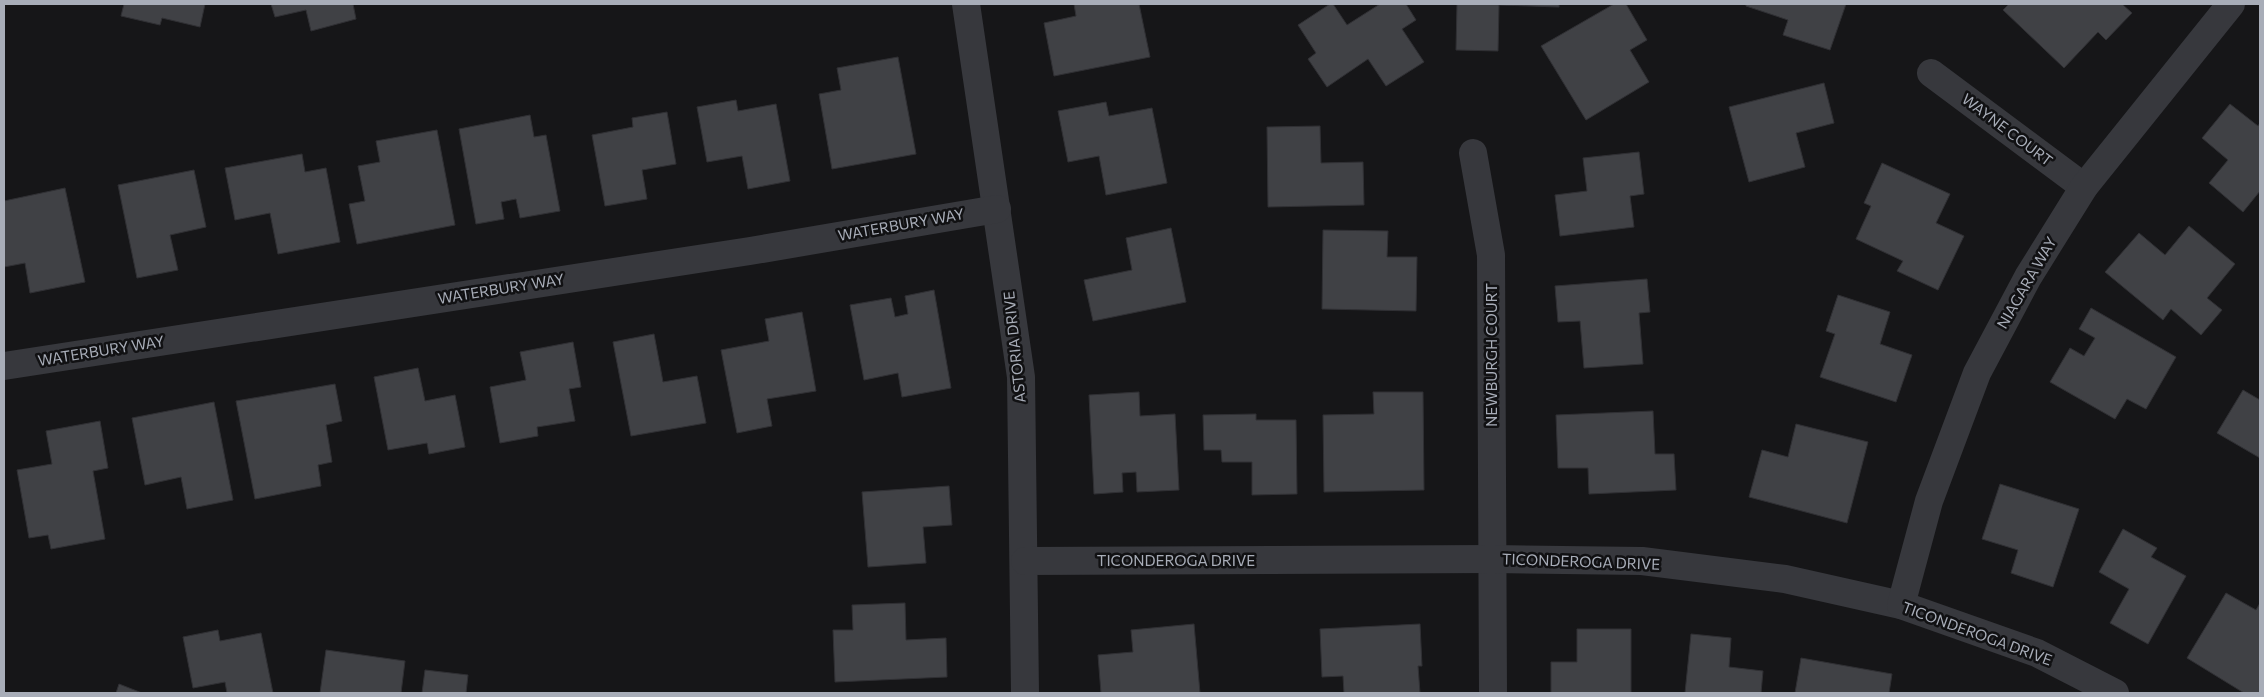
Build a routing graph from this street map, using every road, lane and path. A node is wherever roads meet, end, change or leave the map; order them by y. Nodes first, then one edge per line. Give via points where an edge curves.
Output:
1 (966, 4) edge
2 (2231, 4) edge
3 (1931, 73) dead end
4 (1473, 153) dead end
5 (2084, 187) junction
6 (997, 209) junction
7 (4, 366) edge
8 (1493, 559) junction
9 (1025, 562) junction
10 (1901, 605) junction
11 (1025, 693) edge
12 (1493, 693) edge
13 (2115, 693) edge

1 - 6 street, ASTORIA DRIVE
2 - 5 street, NIAGARA WAY
3 - 5 street, WAYNE COURT
4 - 8 street, NEWBURGH COURT via 1491,255
5 - 10 street, NIAGARA WAY via 2028,276 1977,373 1929,501
6 - 7 street, WATERBURY WAY via 750,251
6 - 9 street, ASTORIA DRIVE via 1021,377
8 - 9 street, TICONDEROGA DRIVE
8 - 10 street, TICONDEROGA DRIVE via 1642,561 1785,579
8 - 12 street, NEWBURGH COURT
9 - 11 street, ASTORIA DRIVE
10 - 13 street, TICONDEROGA DRIVE via 2037,653

